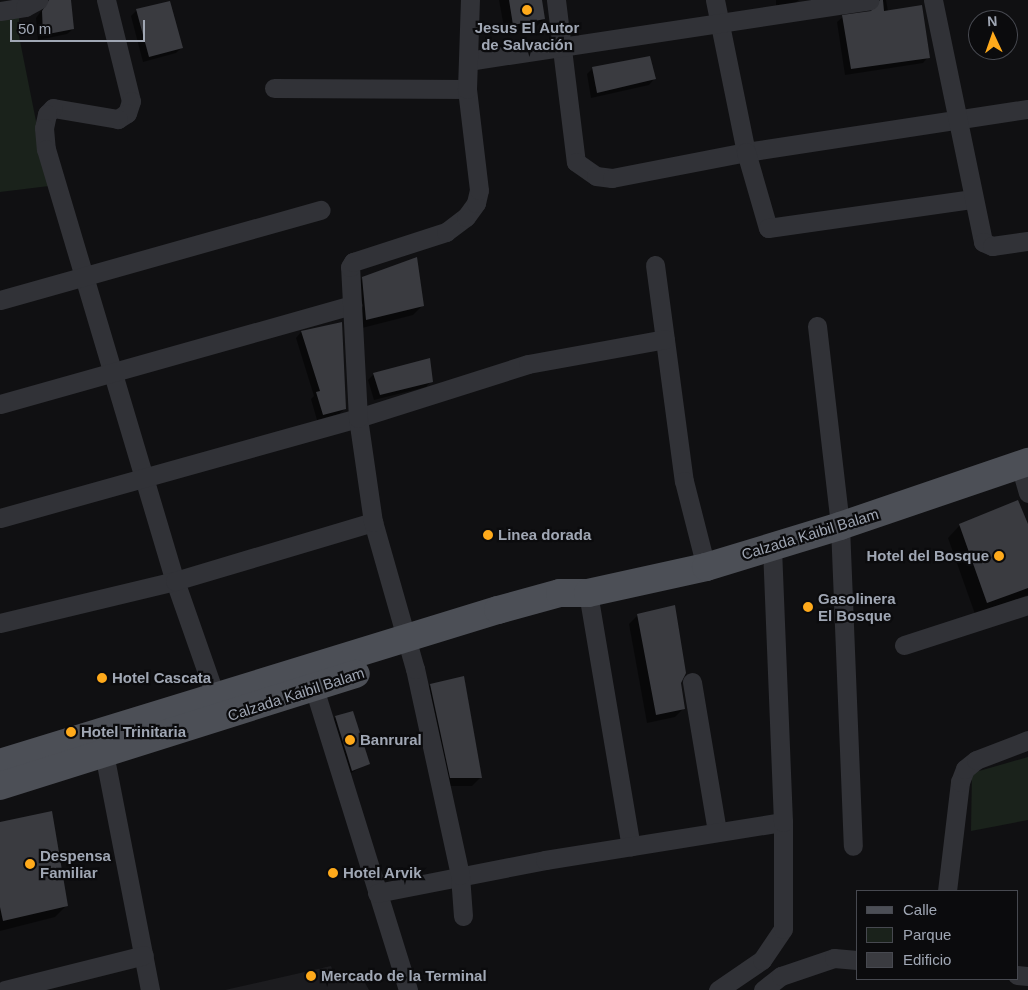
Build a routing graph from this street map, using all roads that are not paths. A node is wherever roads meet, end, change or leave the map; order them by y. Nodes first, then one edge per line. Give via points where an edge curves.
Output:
1 (38, 0) edge
2 (106, 0) edge
3 (470, 0) edge
4 (556, 0) edge
5 (715, 0) edge
6 (869, 0) edge
7 (933, 0) edge
8 (2, 7) edge
9 (719, 24) junction
10 (563, 45) junction
11 (468, 61) junction
12 (274, 88) dead end
13 (467, 89) junction
14 (1028, 109) edge
15 (959, 119) junction
16 (746, 152) junction
17 (973, 199) junction
18 (321, 210) dead end
19 (1028, 241) edge
20 (655, 265) dead end
21 (82, 276) junction
22 (0, 300) edge
23 (352, 305) junction
24 (816, 326) dead end
25 (665, 339) junction
26 (114, 371) junction
27 (0, 404) edge
28 (358, 418) junction
29 (1024, 463) edge
30 (144, 477) junction
31 (1028, 492) edge
32 (0, 518) edge
33 (373, 522) junction
34 (840, 526) junction
35 (772, 546) junction
36 (706, 567) junction
37 (174, 581) junction
38 (588, 593) junction
39 (1028, 605) edge
40 (0, 623) edge
41 (904, 645) dead end
42 (408, 647) junction
43 (692, 682) dead end
44 (314, 688) junction
45 (216, 698) junction
46 (1028, 740) edge
47 (102, 745) junction
48 (0, 763) edge
49 (0, 786) edge
50 (783, 822) junction
51 (717, 832) junction
52 (631, 846) junction
53 (853, 846) dead end
54 (460, 875) junction
55 (947, 890) edge
56 (378, 893) junction
57 (463, 916) dead end
58 (144, 955) junction
59 (856, 960) edge
60 (6, 990) edge
61 (150, 990) edge
62 (408, 990) edge
63 (718, 990) edge
64 (763, 990) edge

1 - 8 street via 25,7
2 - 21 street via 131,101 127,113 118,119 53,108 47,114 44,128 46,149
3 - 11 street
4 - 10 street
5 - 9 street
6 - 9 street
7 - 15 street
9 - 10 street
9 - 16 street
10 - 11 street
10 - 16 street via 576,162 589,174 612,178
11 - 13 street
12 - 13 street
13 - 23 street via 479,190 472,210 446,232 353,262 350,267
14 - 15 street
15 - 16 street
15 - 17 street
16 - 17 street via 767,227 771,229
17 - 19 street via 986,245
18 - 21 street
20 - 25 street
21 - 22 street
21 - 26 street
23 - 26 street
23 - 28 street
24 - 34 street
25 - 28 street via 528,364
25 - 36 street via 684,481
26 - 27 street
26 - 30 street
28 - 30 street
28 - 33 street
29 - 31 street
29 - 34 main road, Calzada Kaibil Balam
30 - 32 street
30 - 37 street
33 - 37 street
33 - 42 street
34 - 35 main road, Calzada Kaibil Balam
34 - 53 street
35 - 36 main road, Calzada Kaibil Balam
35 - 50 street
36 - 38 main road, Calzada Kaibil Balam
37 - 40 street
37 - 45 street
38 - 42 main road, Calzada Kaibil Balam via 560,593
38 - 52 street
39 - 41 street
42 - 44 main road, Calzada Kaibil Balam
42 - 45 main road, Calzada Kaibil Balam
42 - 54 street
43 - 51 street
44 - 47 main road, Calzada Kaibil Balam
44 - 56 street
45 - 47 main road, Calzada Kaibil Balam
46 - 55 street via 976,760 965,769 960,782
47 - 48 main road, Calzada Kaibil Balam
47 - 49 main road, Calzada Kaibil Balam
47 - 58 street
50 - 51 street
50 - 63 street via 783,929 762,960
51 - 52 street
52 - 54 street
54 - 56 street
54 - 57 street
56 - 62 street
58 - 60 street
58 - 61 street
59 - 64 street via 834,958 781,976

